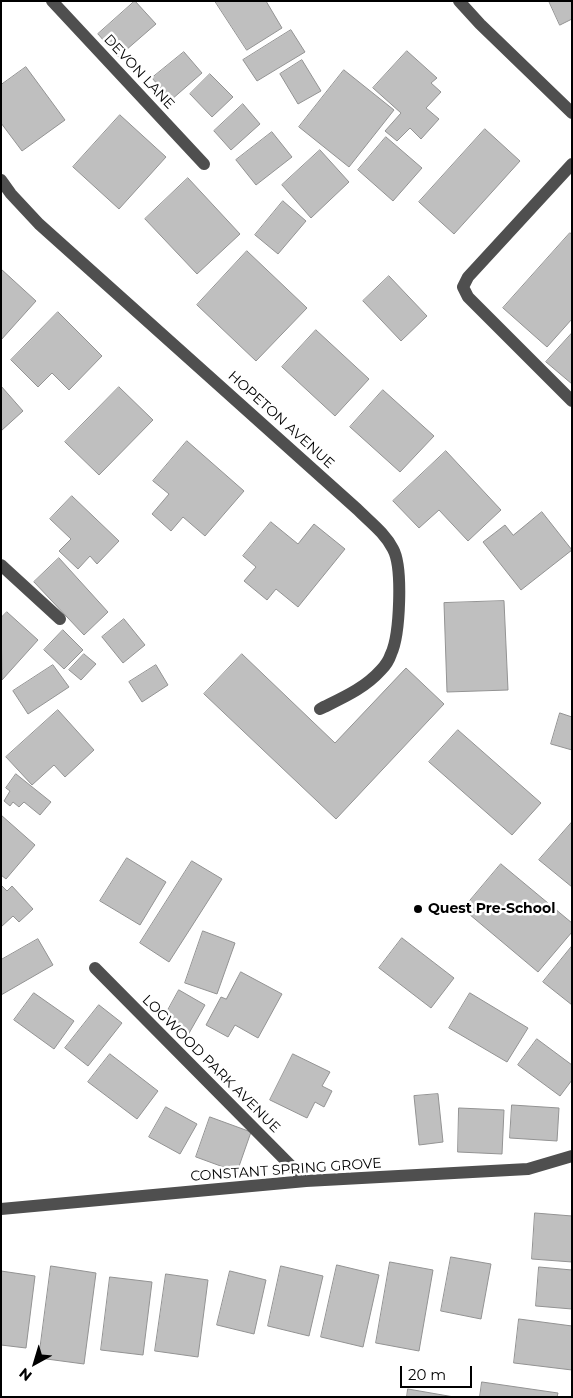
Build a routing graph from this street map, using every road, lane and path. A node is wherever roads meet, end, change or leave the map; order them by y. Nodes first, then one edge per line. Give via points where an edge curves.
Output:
1 (52, 1) edge
2 (459, 1) edge
3 (572, 113) edge
4 (204, 164) dead end
5 (572, 164) edge
6 (1, 180) edge
7 (572, 401) edge
8 (1, 565) edge
9 (60, 619) dead end
10 (320, 708) dead end
11 (95, 968) dead end
12 (572, 1156) edge
13 (306, 1181) junction
14 (1, 1209) edge

1 - 4 street, DEVON LANE
2 - 3 street
5 - 7 street via 468,277 463,287 468,297
6 - 10 street, HOPETON AVENUE via 39,224 382,532 394,550 400,590 392,654 382,670 364,686
8 - 9 street
11 - 13 street, LOGWOOD PARK AVENUE
12 - 13 street, CONSTANT SPRING GROVE via 528,1169
13 - 14 street, CONSTANT SPRING GROVE

